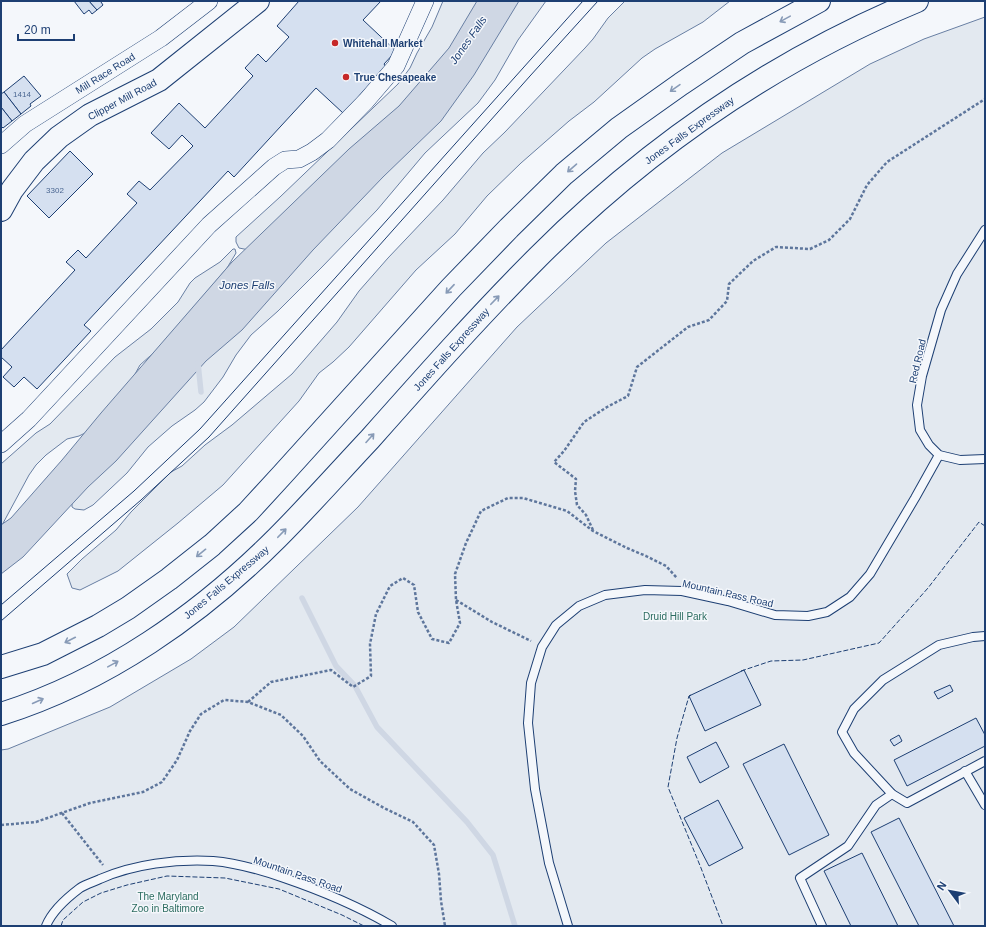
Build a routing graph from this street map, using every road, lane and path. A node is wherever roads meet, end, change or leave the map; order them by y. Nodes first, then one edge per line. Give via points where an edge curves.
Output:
1 (209, 1) edge
2 (258, 1) edge
3 (425, 1) edge
4 (819, 1) edge
5 (917, 1) edge
6 (985, 99) edge
7 (1, 145) edge
8 (1, 210) edge
9 (985, 230) edge
10 (1, 444) edge
11 (939, 455) junction
12 (985, 459) edge
13 (593, 531) junction
14 (682, 591) junction
15 (456, 600) junction
16 (985, 636) edge
17 (542, 647) junction
18 (1, 667) edge
19 (248, 702) junction
20 (1, 714) edge
21 (985, 761) edge
22 (965, 771) junction
23 (892, 794) junction
24 (985, 805) edge
25 (62, 813) junction
26 (1, 824) edge
27 (111, 874) junction
28 (46, 926) edge
29 (392, 926) edge
30 (445, 926) edge
31 (568, 926) edge
32 (822, 926) edge

1 - 7 street, Mill Race Road via 161,38 25,124
2 - 8 main road, Clipper Mill Road via 159,80 90,115 59,136 34,161 12,190
3 - 10 street via 396,66 366,101 328,140 299,159 286,160 274,167 208,224 29,419
4 -> 18 main road via 742,43 681,84 619,128 564,174 451,288 248,512 212,545 169,579 98,626 43,654
20 -> 5 main road, Jones Falls Expressway via 33,704 122,659 196,610 238,574 313,501 539,255 595,203 647,160 708,114 765,78 822,45
6 - 13 path via 886,162 867,185 850,219 829,240 810,249 776,247 753,261 729,284 727,301 709,320 688,327 651,356 637,368 628,396 584,422 554,462 576,479 577,505 586,514
9 - 11 lane, Red Road via 957,274 941,310 922,376 917,405 920,430
11 - 12 lane via 960,460
11 - 14 lane, Mountain Pass Road via 870,574 850,597 828,612 808,616 775,615
13 - 14 path via 666,566 678,579
13 - 15 path via 566,511 523,498 508,498 481,511 455,574
14 - 17 lane, Mountain Pass Road via 645,590 605,594 580,606 556,625
15 - 17 path via 492,622
15 - 19 path via 460,623 449,643 432,639 418,612 414,585 403,578 390,586 376,614 370,644 371,676 353,687 331,670 316,672 271,682
16 - 23 lane via 939,645 883,680 854,709 842,732 854,753
17 - 31 lane, Mountain Pass Road via 532,683 528,723 535,789 546,849
19 - 25 path via 224,700 201,714 177,760 162,782 143,792 90,803
19 - 30 path via 281,715 302,736 320,760 350,789 413,822 434,846
21 - 22 lane
22 - 23 lane via 907,804
22 - 24 lane
23 - 32 lane via 876,805 848,846 800,878
25 - 26 path via 36,822
25 - 27 path
27 - 28 lane, Mountain Pass Road via 81,888 60,906
27 - 29 lane, Mountain Pass Road via 180,861 214,861 258,869 336,897

